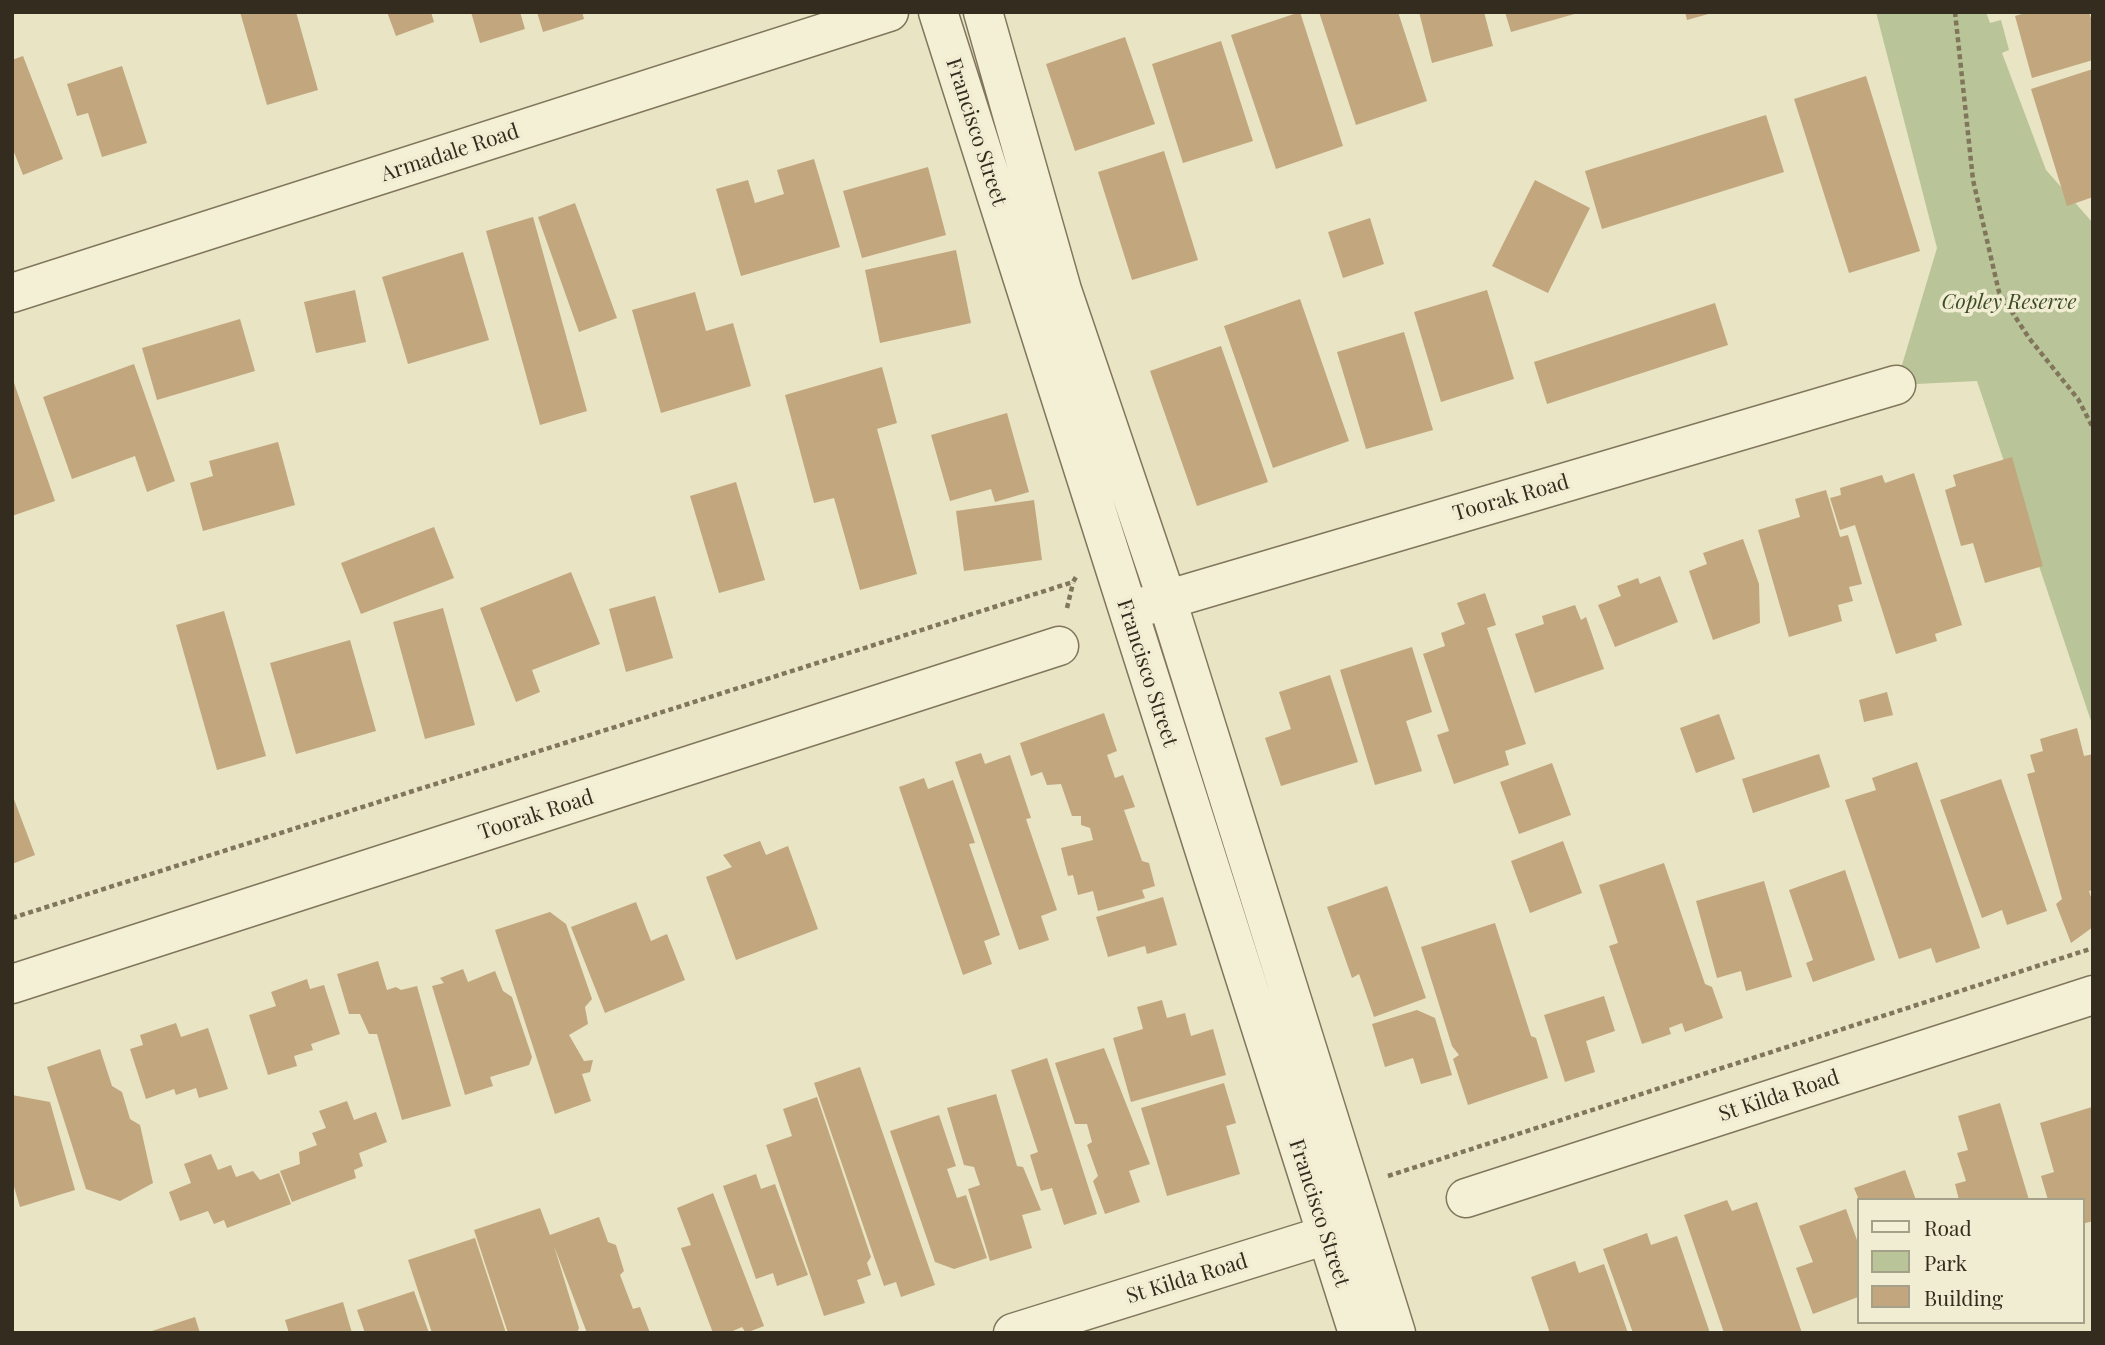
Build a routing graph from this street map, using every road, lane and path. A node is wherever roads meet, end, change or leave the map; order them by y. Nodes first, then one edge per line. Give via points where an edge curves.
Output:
1 (889, 12) edge
2 (938, 12) edge
3 (983, 12) edge
4 (1955, 12) edge
5 (12, 293) edge
6 (1896, 385) dead end
7 (2093, 428) edge
8 (1107, 548) junction
9 (1167, 600) junction
10 (1127, 611) junction
11 (1059, 646) dead end
12 (12, 918) edge
13 (2093, 948) edge
14 (12, 984) edge
15 (2093, 995) edge
16 (1466, 1198) dead end
17 (1345, 1216) junction
18 (1013, 1333) edge
19 (1358, 1333) edge
20 (1396, 1333) edge

1 - 5 street, Armadale Road
2 - 8 street, Francisco Street
3 - 9 street, Francisco Street via 1062,290
4 - 7 path via 1973,180 1999,292 2078,399
6 - 9 street, Toorak Road
8 - 10 street, Francisco Street
8 - 12 path via 1090,553 1073,582
9 - 10 street, Toorak Road
9 - 17 street, Francisco Street
10 - 17 street, Francisco Street
11 - 14 street, Toorak Road
13 - 17 path
15 - 16 street, St Kilda Road
17 - 18 street, St Kilda Road
17 - 19 street, Francisco Street
17 - 20 street, Francisco Street

